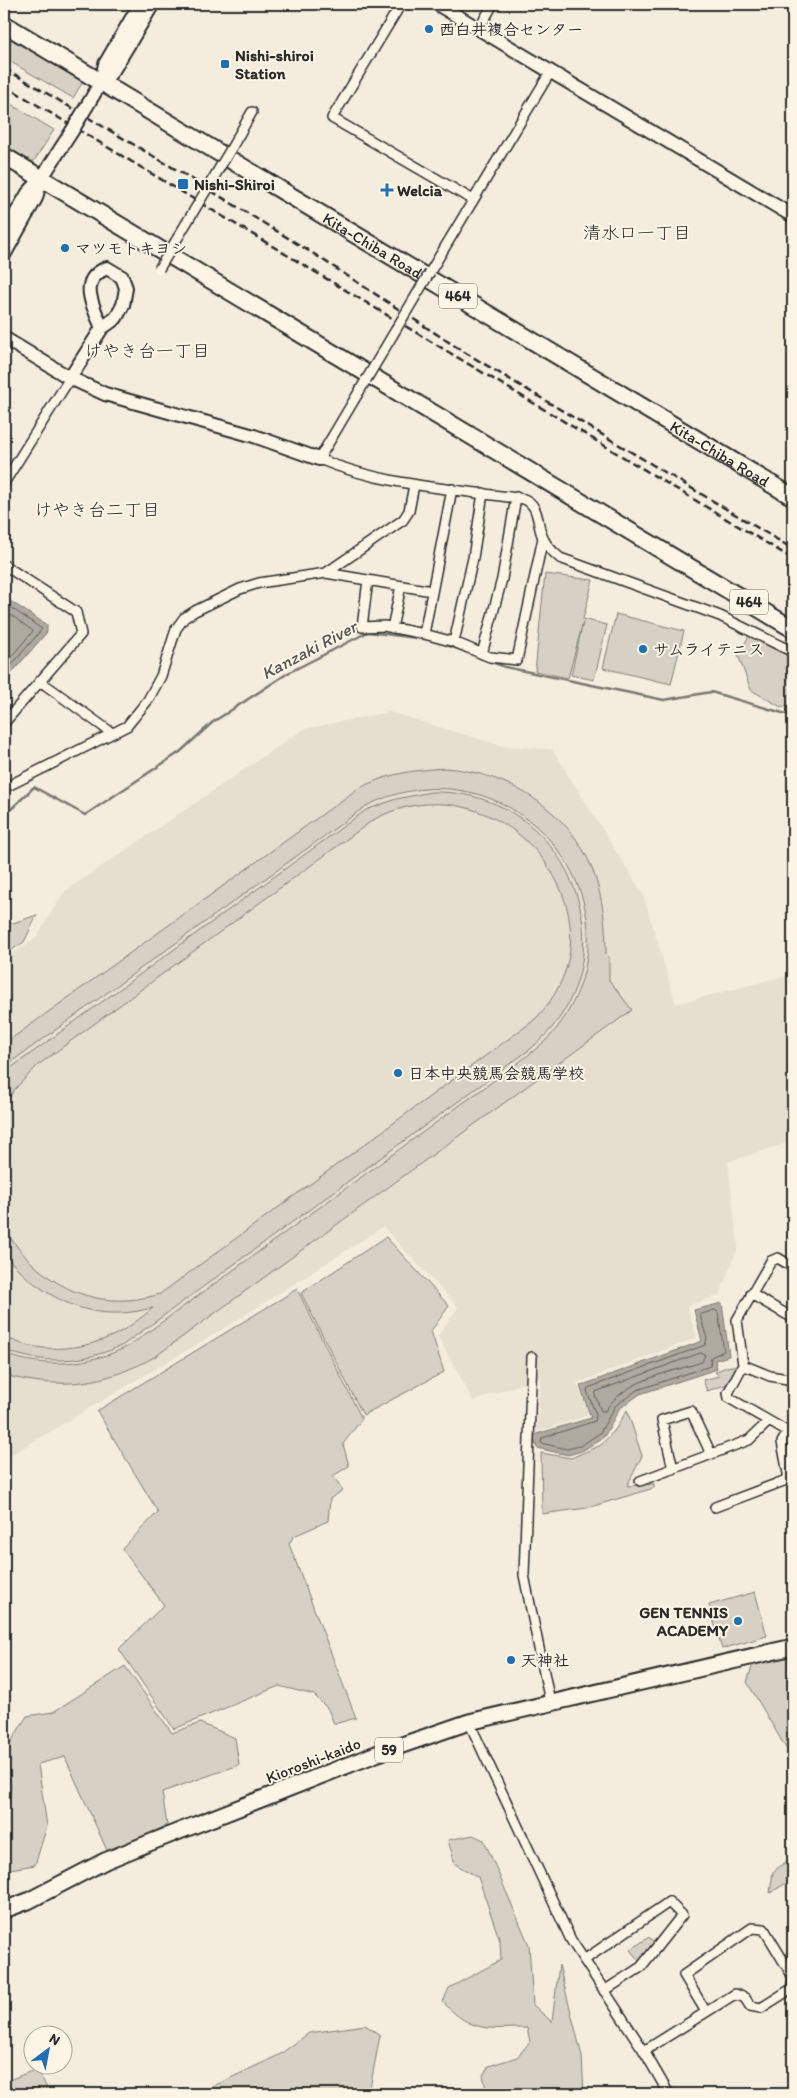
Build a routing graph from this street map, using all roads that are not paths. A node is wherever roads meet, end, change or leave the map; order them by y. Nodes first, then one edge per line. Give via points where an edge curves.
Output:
1 (140, 4) edge
2 (153, 4) edge
3 (401, 4) edge
4 (437, 4) edge
5 (493, 4) edge
6 (4, 24) edge
7 (479, 28) junction
8 (551, 71) junction
9 (99, 86) junction
10 (252, 112) dead end
11 (4, 156) edge
12 (44, 176) junction
13 (473, 200) junction
14 (793, 216) edge
15 (4, 234) edge
16 (4, 255) edge
17 (159, 268) dead end
18 (102, 328) dead end
19 (4, 338) edge
20 (70, 378) junction
21 (319, 459) junction
22 (4, 483) edge
23 (414, 485) junction
24 (452, 489) junction
25 (482, 493) junction
26 (516, 497) junction
27 (793, 497) edge
28 (543, 538) junction
29 (4, 565) edge
30 (326, 573) junction
31 (368, 580) junction
32 (401, 586) junction
33 (432, 591) junction
34 (392, 628) junction
35 (793, 628) edge
36 (424, 634) junction
37 (454, 642) junction
38 (793, 652) edge
39 (482, 654) junction
40 (40, 681) junction
41 (4, 723) edge
42 (112, 733) junction
43 (4, 787) edge
44 (793, 1267) edge
45 (751, 1294) junction
46 (793, 1318) edge
47 (532, 1357) dead end
48 (743, 1365) junction
49 (793, 1380) edge
50 (769, 1420) junction
51 (791, 1430) edge
52 (711, 1454) junction
53 (673, 1469) junction
54 (640, 1481) dead end
55 (715, 1507) dead end
56 (793, 1647) edge
57 (550, 1702) junction
58 (468, 1722) junction
59 (4, 1910) edge
60 (584, 1960) junction
61 (793, 1977) edge
62 (793, 1981) edge
63 (604, 1991) junction
64 (706, 2012) junction
65 (644, 2051) junction
66 (669, 2094) edge

1 - 9 street via 104,64
2 - 9 street via 114,69
3 - 13 street via 332,118
4 - 7 street
5 - 7 street
6 - 9 highway, Kita-Chiba Road / 464
7 - 8 street
8 - 13 street
8 - 14 street
9 - 12 street, bridge
9 - 27 highway, Kita-Chiba Road / 464
10 - 17 street, bridge
11 - 12 highway, 464
12 - 15 street via 28,193
12 - 16 street via 36,198
12 - 35 highway, 464
13 - 21 street, bridge
18 - 20 street
19 - 20 street
20 - 21 street via 105,394 254,436
20 - 22 street
21 - 23 street via 351,472
23 - 24 street
23 - 30 street via 409,511 403,520
24 - 25 street
24 - 33 street
25 - 26 street
25 - 37 street
26 - 28 street via 532,502
26 - 39 street via 502,579
28 - 38 street via 560,558 720,616
28 - 39 street via 517,660
29 - 40 street via 76,612 81,634
30 - 31 street
30 - 42 street via 258,583 184,618 176,629 161,676 148,700 127,726
31 - 32 street
31 - 34 street via 362,627
32 - 33 street
32 - 34 street
33 - 36 street
34 - 36 street
36 - 37 street
37 - 39 street
40 - 41 street
40 - 42 street
42 - 43 street
44 - 45 street via 778,1258 770,1261
45 - 46 street
45 - 48 street via 737,1320
47 - 57 street via 524,1576
48 - 49 street via 770,1376
48 - 50 street via 728,1392 729,1398
50 - 51 street
50 - 52 street via 749,1440
51 - 55 street via 782,1442 789,1479
52 - 53 street
52 - 53 street via 692,1411 662,1420
53 - 54 street
56 - 57 main road, Kioroshi-kaido / 59
57 - 58 main road, Kioroshi-kaido / 59
58 - 59 main road, Kioroshi-kaido / 59 via 155,1840
58 - 60 street via 571,1940
60 - 63 street
60 - 63 street via 669,1902 682,1915 641,1967
61 - 64 street via 764,1928 752,1928 684,1974
62 - 64 street via 791,1989 761,2008 750,2006 745,1998 735,1994
63 - 65 street
64 - 65 street
65 - 66 street

